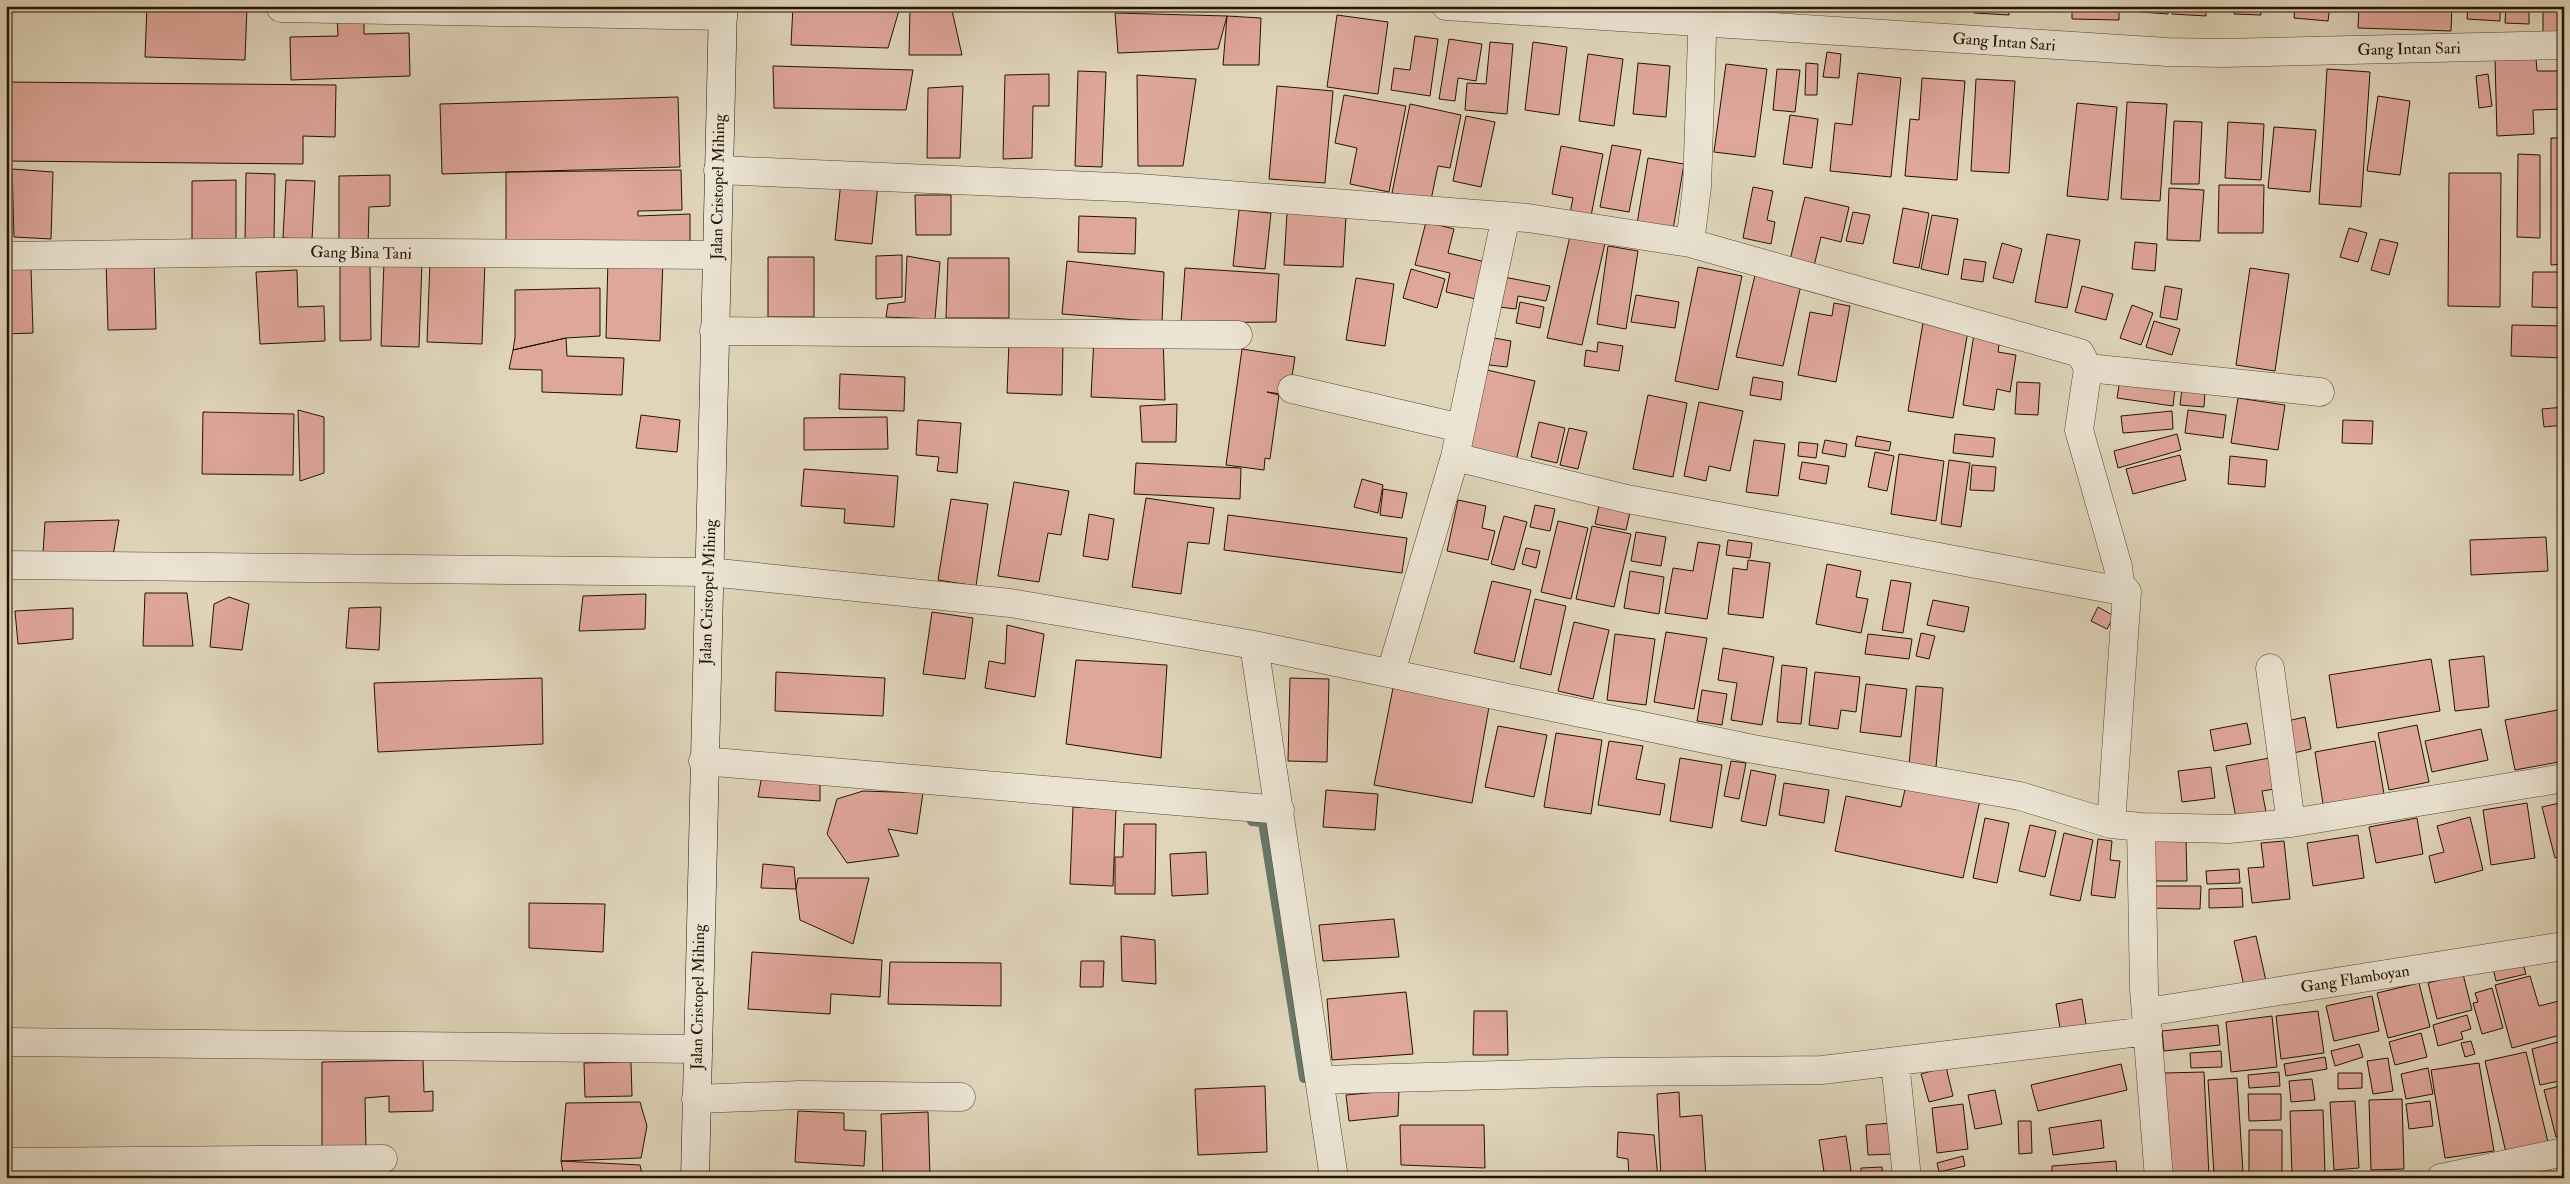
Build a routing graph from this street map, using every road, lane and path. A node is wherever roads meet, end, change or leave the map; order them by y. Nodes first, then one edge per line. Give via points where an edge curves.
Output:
1 (1446, 6) edge
2 (281, 8) dead end
3 (723, 11) edge
4 (1703, 14) edge
5 (2564, 45) edge
6 (718, 170) junction
7 (1506, 216) junction
8 (1690, 243) junction
9 (716, 255) junction
10 (6, 256) edge
11 (714, 331) junction
12 (1238, 335) dead end
13 (2088, 368) junction
14 (1292, 388) dead end
15 (2320, 392) dead end
16 (1461, 428) junction
17 (1455, 457) junction
18 (6, 565) edge
19 (709, 572) junction
20 (2127, 592) junction
21 (1254, 644) junction
22 (2270, 668) dead end
23 (1391, 672) junction
24 (703, 761) junction
25 (2564, 778) edge
26 (1280, 810) junction
27 (2111, 824) junction
28 (2291, 824) junction
29 (2141, 827) junction
30 (2564, 946) edge
31 (2147, 1022) junction
32 (6, 1042) edge
33 (698, 1049) junction
34 (1895, 1062) junction
35 (1320, 1080) junction
36 (961, 1097) dead end
37 (696, 1099) junction
38 (2564, 1152) edge
39 (383, 1159) dead end
40 (6, 1162) edge
41 (695, 1178) edge
42 (1334, 1178) edge
43 (1907, 1178) edge
44 (2159, 1178) edge
45 (2441, 1178) edge

1 - 4 street, Gang Intan Sari
2 - 3 street
3 - 6 street, Jalan Cristopel Mihing
4 - 5 street, Gang Intan Sari via 2167,52 2223,54
4 - 8 street via 1697,187
6 - 7 street via 1140,188
6 - 9 street, Jalan Cristopel Mihing
7 - 8 street
7 - 16 street
8 - 13 street via 2070,349 2080,353
9 - 10 street, Gang Bina Tani via 267,252
9 - 11 street, Jalan Cristopel Mihing
11 - 12 street
11 - 19 street, Jalan Cristopel Mihing
13 - 15 street
13 - 20 street via 2079,430 2120,584
14 - 16 street
16 - 17 street
17 - 20 street via 1627,499
17 - 23 street
18 - 19 street
19 - 21 street via 1010,603
19 - 24 street, Jalan Cristopel Mihing
20 - 27 street
21 - 23 street
21 - 26 street
22 - 28 street
23 - 27 street via 1753,749 2020,796
24 - 26 street
24 - 33 street, Jalan Cristopel Mihing
25 - 28 street
26 - 35 street
27 - 29 street
28 - 29 street via 2229,829
29 - 31 street
30 - 31 street, Gang Flamboyan
31 - 34 street, Gang Flamboyan
31 - 44 street
32 - 33 street
33 - 37 street, Jalan Cristopel Mihing
34 - 35 street, Gang Flamboyan via 1822,1070
34 - 43 street
35 - 42 street
36 - 37 street via 800,1095
37 - 41 street, Jalan Cristopel Mihing
38 - 45 street
39 - 40 street

